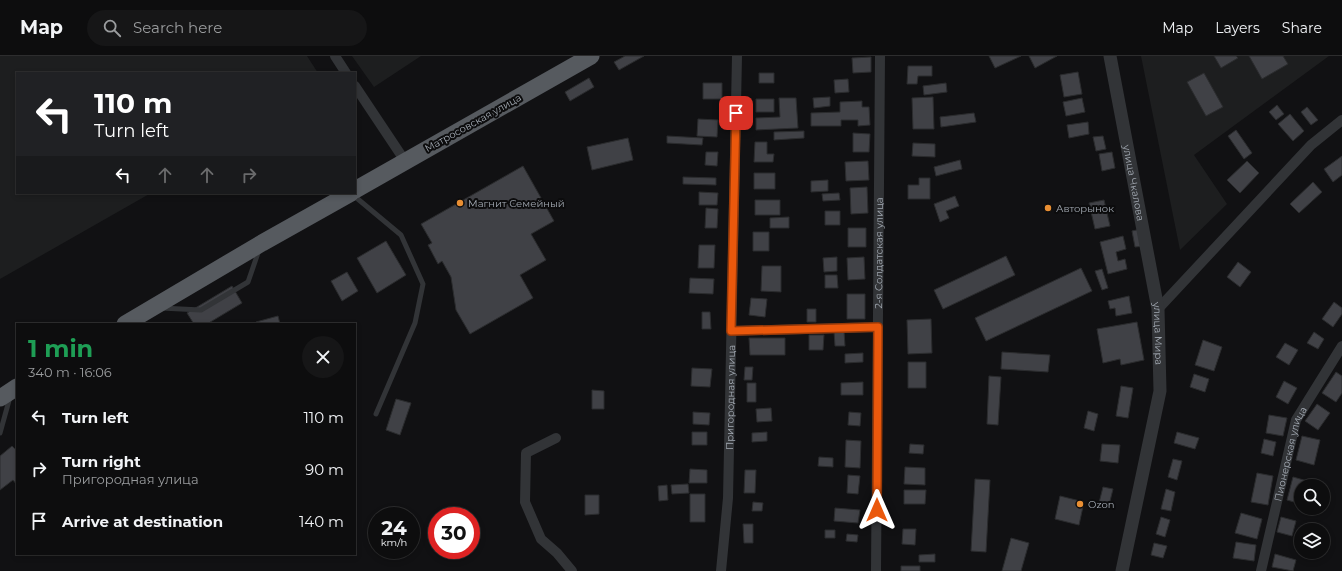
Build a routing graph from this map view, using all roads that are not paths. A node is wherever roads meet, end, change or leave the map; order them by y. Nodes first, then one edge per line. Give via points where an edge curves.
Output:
1 (334, 56) edge
2 (592, 56) edge
3 (737, 56) edge
4 (880, 56) edge
5 (1110, 56) edge
6 (345, 72) edge
7 (356, 88) edge
8 (1342, 120) edge
9 (405, 161) junction
10 (356, 189) edge
11 (349, 194) edge
12 (352, 194) edge
13 (262, 243) junction
14 (152, 308) junction
15 (1158, 309) junction
16 (127, 323) edge
17 (878, 327) junction
18 (731, 331) junction
19 (1342, 346) edge
20 (10, 392) edge
21 (376, 414) dead end
22 (0, 433) edge
23 (556, 438) dead end
24 (572, 571) edge
25 (721, 571) edge
26 (876, 571) edge
27 (1122, 571) edge
28 (1261, 571) edge

1 - 6 street
2 - 9 highway, Матросовская улица
3 - 18 street, Пригородная улица
4 - 17 street, 2-я Солдатская улица
5 - 15 street, улица Чкалова
7 - 9 street
8 - 15 street, улица Мира via 1311,145
9 - 10 highway, Матросовская улица
11 - 13 highway
12 - 21 lane via 401,235 423,284 415,322
13 - 14 highway
13 - 14 lane via 248,282 201,310
14 - 16 highway
15 - 27 street, улица Мира via 1160,391
17 - 18 street
17 - 26 street, 2-я Солдатская улица
18 - 25 street, Пригородная улица via 728,498
19 - 28 street, Пионерская улица via 1296,420
20 - 22 lane
23 - 24 street via 526,453 525,502 541,539

